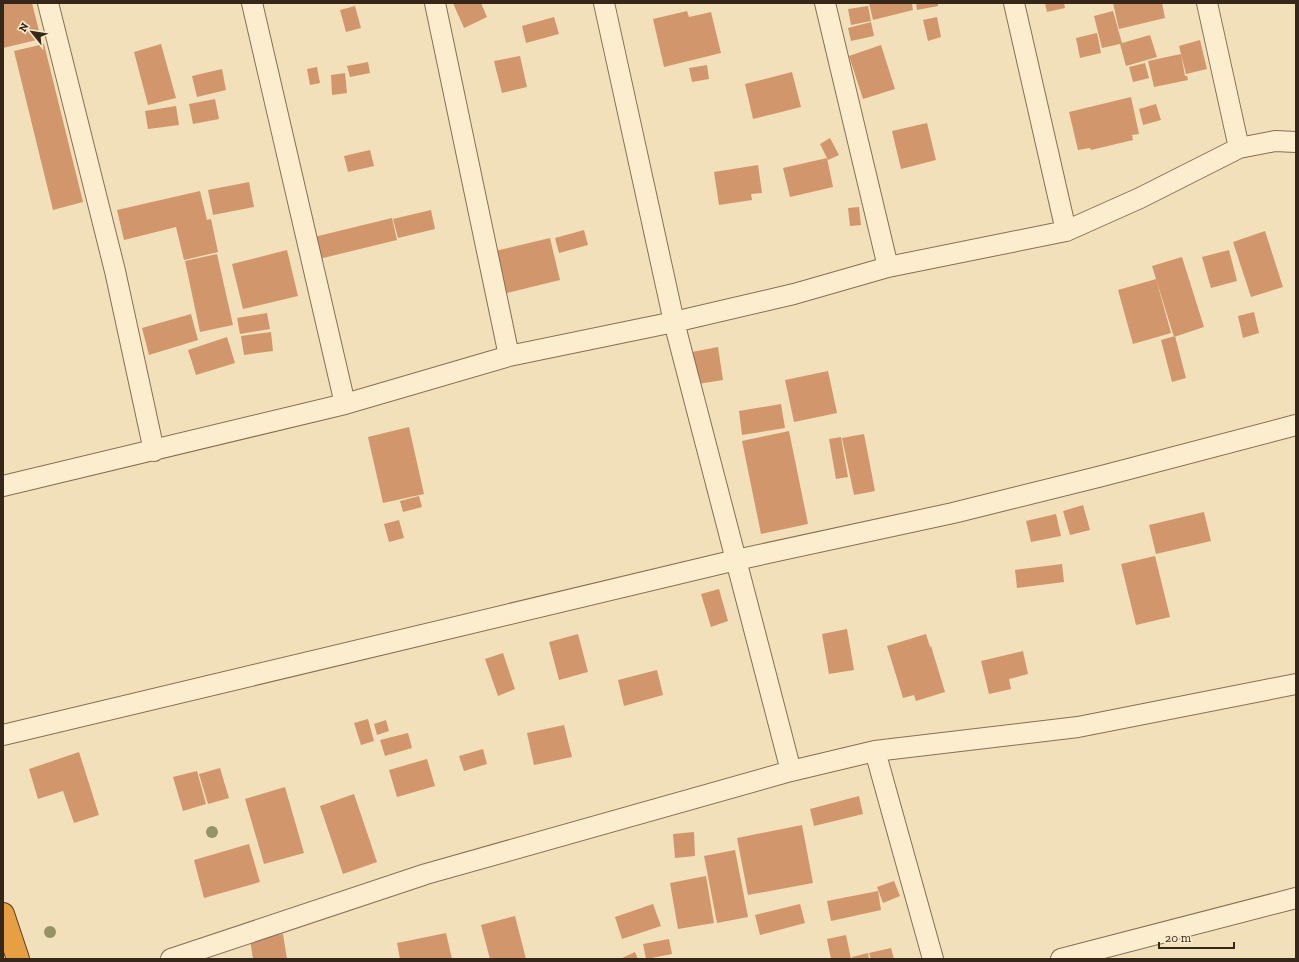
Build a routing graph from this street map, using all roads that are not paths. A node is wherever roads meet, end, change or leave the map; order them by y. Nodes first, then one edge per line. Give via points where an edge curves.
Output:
1 (48, 3) edge
2 (252, 3) edge
3 (436, 3) edge
4 (604, 3) edge
5 (825, 3) edge
6 (1014, 3) edge
7 (1207, 3) edge
8 (1296, 142) edge
9 (1239, 148) junction
10 (1066, 231) junction
11 (888, 267) junction
12 (674, 322) junction
13 (510, 356) junction
14 (345, 404) junction
15 (1296, 424) edge
16 (154, 450) junction
17 (3, 486) edge
18 (736, 560) junction
19 (1296, 684) edge
20 (3, 735) edge
21 (875, 751) junction
22 (791, 771) junction
23 (1296, 898) edge
24 (3, 914) edge
25 (18, 959) edge
26 (171, 959) edge
27 (932, 959) edge
28 (1061, 959) edge

1 - 16 street via 115,271
2 - 14 street
3 - 13 street
4 - 12 street
5 - 11 street
6 - 10 street
7 - 9 street
8 - 9 street via 1275,141
9 - 10 street via 1140,198
10 - 11 street
11 - 12 street via 794,294
12 - 13 street
12 - 18 street
13 - 14 street
14 - 16 street
15 - 18 street via 953,513
16 - 17 street
18 - 20 street
18 - 22 street
19 - 21 street via 1078,727
21 - 22 street
21 - 27 street
22 - 26 street via 426,874
23 - 28 street
24 - 25 highway

